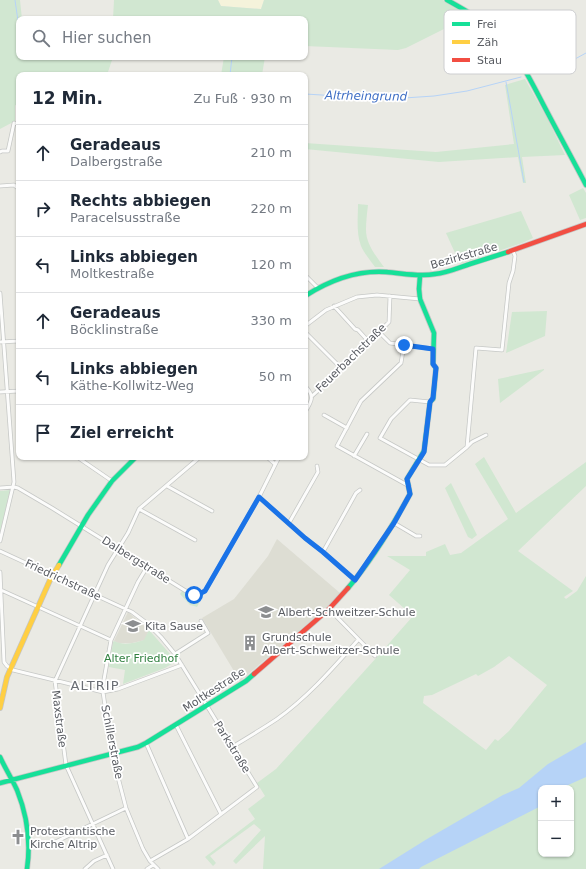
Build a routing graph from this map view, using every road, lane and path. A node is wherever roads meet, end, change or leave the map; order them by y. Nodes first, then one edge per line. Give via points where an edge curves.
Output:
1 (447, 0) edge
2 (463, 10) edge
3 (526, 74) edge
4 (16, 123) edge
5 (0, 152) edge
6 (586, 185) edge
7 (0, 186) edge
8 (16, 187) edge
9 (586, 224) edge
10 (513, 251) junction
11 (420, 276) junction
12 (308, 278) edge
13 (318, 288) junction
14 (0, 293) edge
15 (308, 294) edge
16 (390, 296) junction
17 (420, 299) junction
18 (334, 306) junction
19 (308, 324) edge
20 (379, 332) junction
21 (308, 335) edge
22 (16, 341) edge
23 (2, 342) edge
24 (369, 342) junction
25 (404, 345) junction
26 (433, 349) junction
27 (342, 369) junction
28 (308, 389) edge
29 (16, 391) edge
30 (0, 392) edge
31 (7, 392) junction
32 (312, 396) junction
33 (430, 402) junction
34 (308, 406) edge
35 (324, 414) dead end
36 (347, 428) junction
37 (367, 434) dead end
38 (486, 435) dead end
39 (467, 447) junction
40 (354, 456) junction
41 (419, 459) junction
42 (81, 460) edge
43 (133, 460) edge
44 (197, 460) edge
45 (270, 460) edge
46 (277, 460) edge
47 (275, 464) junction
48 (317, 466) dead end
49 (112, 481) junction
50 (167, 486) junction
51 (409, 486) junction
52 (14, 487) junction
53 (0, 488) edge
54 (360, 490) dead end
55 (259, 497) junction
56 (139, 509) junction
57 (212, 511) dead end
58 (289, 523) junction
59 (394, 523) junction
60 (81, 526) junction
61 (420, 536) dead end
62 (195, 540) dead end
63 (0, 541) edge
64 (118, 549) junction
65 (0, 550) edge
66 (323, 552) junction
67 (146, 567) junction
68 (0, 572) edge
69 (53, 575) junction
70 (355, 580) junction
71 (0, 583) edge
72 (1, 590) junction
73 (94, 594) junction
74 (39, 607) junction
75 (126, 609) junction
76 (329, 609) junction
77 (1, 614) edge
78 (201, 621) dead end
79 (80, 626) junction
80 (111, 640) junction
81 (358, 640) junction
82 (2, 652) edge
83 (175, 654) junction
84 (375, 656) dead end
85 (182, 665) junction
86 (11, 669) junction
87 (55, 681) junction
88 (103, 692) junction
89 (206, 706) junction
90 (0, 708) edge
91 (176, 725) junction
92 (146, 743) junction
93 (232, 747) junction
94 (112, 754) junction
95 (0, 756) edge
96 (66, 765) junction
97 (11, 780) junction
98 (0, 782) edge
99 (126, 808) junction
100 (221, 814) junction
101 (93, 824) junction
102 (188, 838) junction
103 (30, 847) junction
104 (107, 855) junction
105 (150, 861) junction
106 (153, 865) junction
107 (27, 869) edge
108 (85, 869) edge
109 (113, 869) edge
110 (147, 869) edge
111 (158, 869) edge

1 - 2 street
3 - 6 street
4 - 5 street via 14,123 8,151
7 - 8 street
9 - 10 street, Bezirkstraße
10 - 11 street, Bezirkstraße via 444,273
10 - 39 street, Bezirkstraße via 515,256 508,283 502,350 476,348
11 - 13 street, Bezirkstraße via 370,272 340,278
11 - 17 street
12 - 13 street
13 - 15 street, Bezirkstraße
14 - 23 street
16 - 17 street
16 - 18 street via 357,297
16 - 20 street, Feuerbachstraße via 388,322
17 - 26 street, Moltkestraße via 434,333
18 - 19 street
18 - 24 street
20 - 24 street, Feuerbachstraße
20 - 25 street via 390,343
21 - 27 street
22 - 23 street
23 - 31 street
24 - 27 street, Feuerbachstraße
25 - 26 street
25 - 36 street via 401,363 361,401
26 - 33 street, Moltkestraße via 433,364 436,368 433,398
27 - 32 street, Feuerbachstraße
28 - 32 street
29 - 31 street
30 - 31 street
31 - 52 street
32 - 34 street
33 - 41 street, Moltkestraße via 424,452
33 - 41 street via 410,400 391,419 380,438
35 - 36 street
36 - 40 street via 337,446
37 - 40 street
38 - 39 street
39 - 41 street via 445,465 429,464
40 - 51 street
41 - 51 street, Moltkestraße via 407,479
42 - 49 street
43 - 49 street
44 - 50 street
45 - 47 street
46 - 47 street, Dalbergstraße
47 - 55 street, Dalbergstraße
48 - 58 street via 318,472
49 - 60 street
50 - 56 street
50 - 57 street
51 - 59 street, Moltkestraße via 410,494
52 - 53 street
52 - 60 street, Dalbergstraße
52 - 63 street
54 - 66 street
55 - 58 street
55 - 67 street, Dalbergstraße via 205,591 194,595 189,593
56 - 62 street
56 - 64 street, Maxstraße
58 - 66 street
59 - 61 street
59 - 70 street, Moltkestraße
60 - 64 street, Dalbergstraße
60 - 69 street
64 - 67 street, Dalbergstraße
64 - 73 street, Maxstraße
65 - 69 street, Friedrichstraße
66 - 70 street
67 - 75 street, Schillerstraße
68 - 71 street
69 - 73 street, Friedrichstraße
69 - 74 street
70 - 76 street, Moltkestraße
71 - 72 street
72 - 74 street
72 - 77 street
73 - 75 street, Friedrichstraße
73 - 79 street, Maxstraße
74 - 79 street
74 - 86 street
75 - 80 street, Schillerstraße
75 - 83 street, Parkstraße via 148,624
76 - 81 street
76 - 89 street, Moltkestraße via 246,681
77 - 82 street
78 - 83 street via 208,633
79 - 80 street
79 - 87 street, Maxstraße
80 - 88 street, Schillerstraße
81 - 84 street
81 - 93 street via 324,677 277,719
82 - 86 street via 4,662
83 - 85 street, Parkstraße
85 - 88 street via 118,690
85 - 89 street, Parkstraße
86 - 87 street
86 - 90 street
87 - 88 street
87 - 96 street, Maxstraße
88 - 94 street, Schillerstraße
89 - 91 street, Moltkestraße
89 - 93 street, Parkstraße
91 - 92 street, Moltkestraße
91 - 100 street
92 - 94 street, Moltkestraße
92 - 102 street
93 - 100 street, Parkstraße via 257,787
94 - 96 street, Moltkestraße
94 - 99 street, Schillerstraße
95 - 97 street
96 - 97 street, Moltkestraße
96 - 101 street, Maxstraße
97 - 98 street, Moltkestraße
97 - 103 street via 22,806
99 - 101 street
99 - 105 street, Schillerstraße
100 - 102 street, Parkstraße
101 - 103 street via 49,845
101 - 104 street, Maxstraße
102 - 105 street, Parkstraße
103 - 107 street
104 - 108 street
104 - 109 street, Maxstraße
105 - 106 street, Schillerstraße
106 - 110 street
106 - 111 street, Schillerstraße

